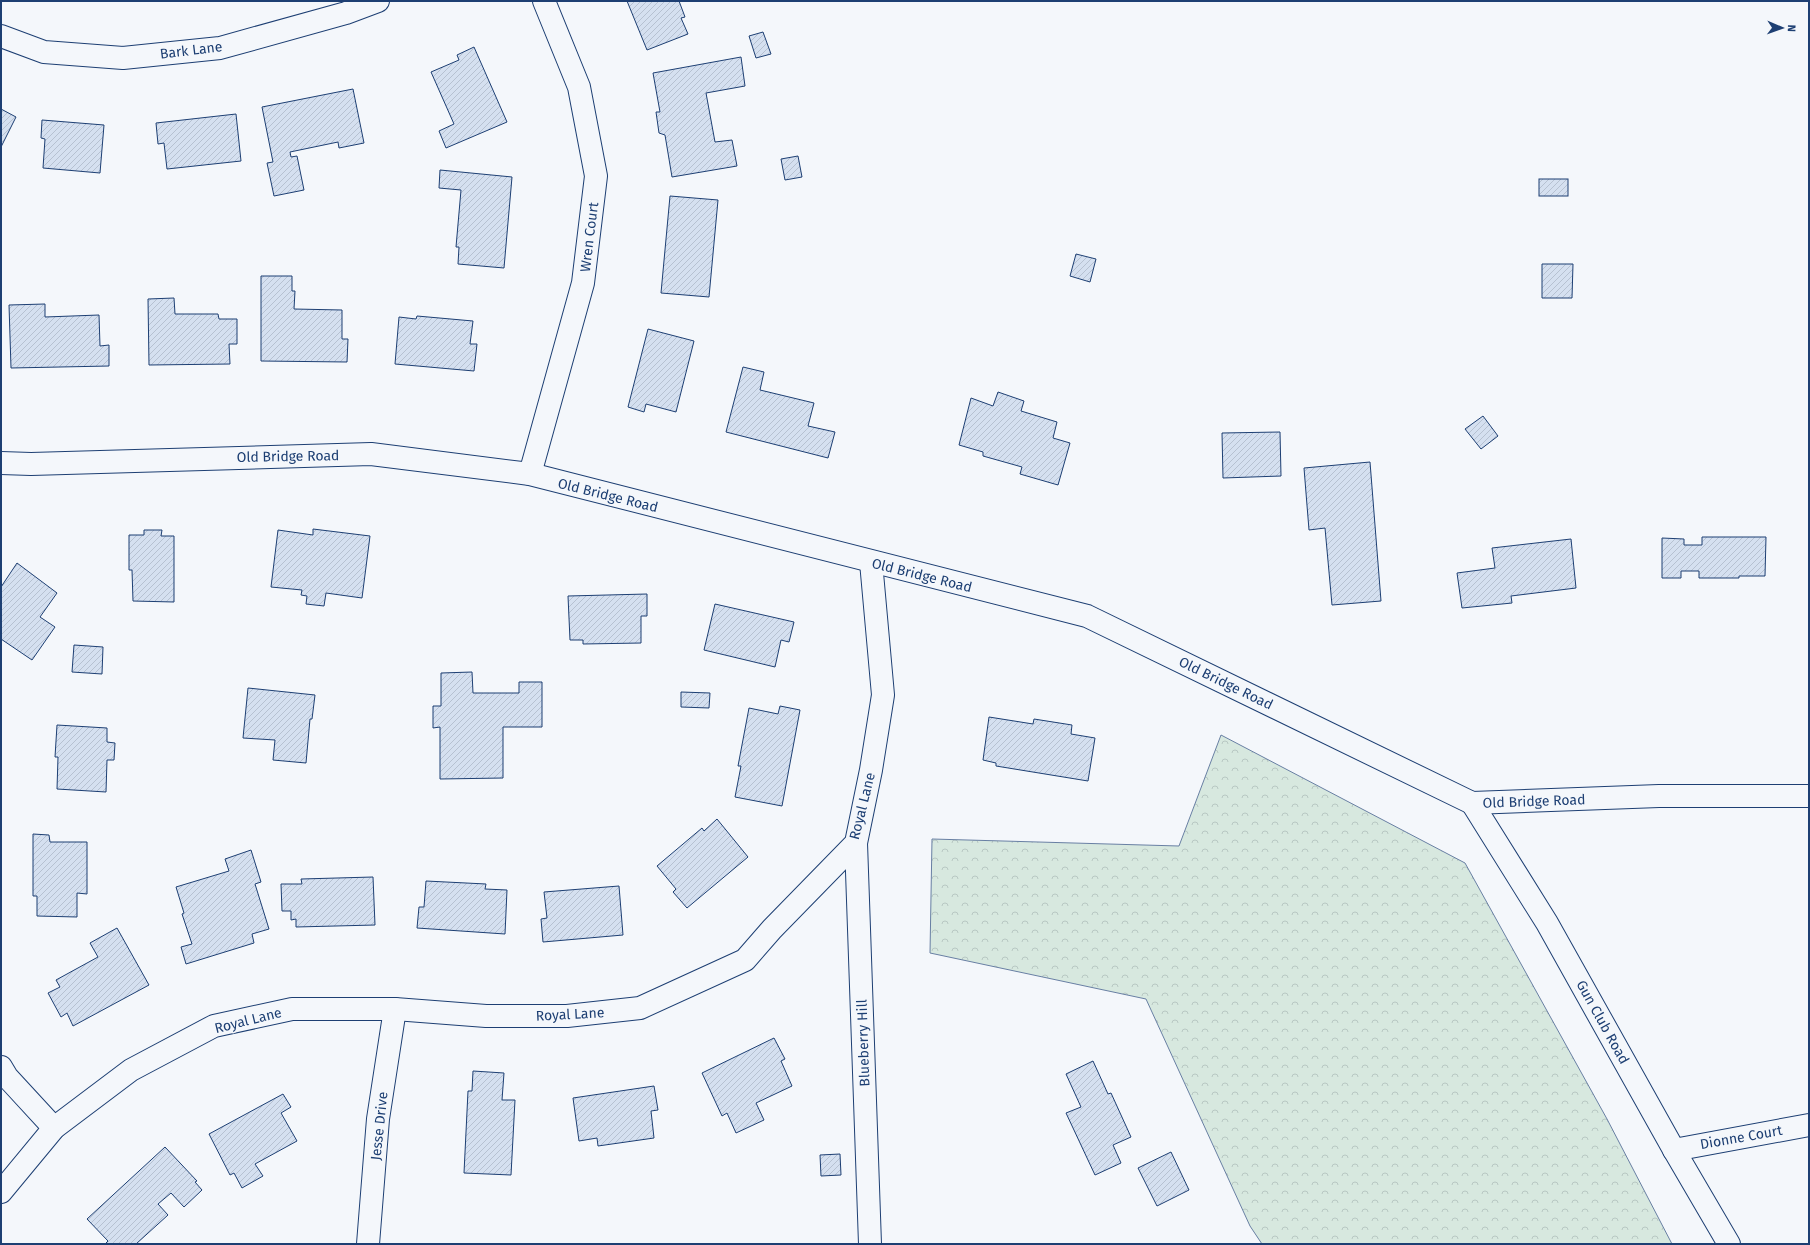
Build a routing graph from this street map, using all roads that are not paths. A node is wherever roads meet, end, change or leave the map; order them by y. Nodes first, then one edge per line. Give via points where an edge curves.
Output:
1 (378, 1) edge
2 (544, 1) edge
3 (1, 36) edge
4 (1, 463) edge
5 (530, 474) junction
6 (871, 562) junction
7 (1809, 796) edge
8 (1472, 803) junction
9 (856, 843) junction
10 (395, 1009) junction
11 (1, 1068) edge
12 (1809, 1124) edge
13 (54, 1128) junction
14 (1674, 1150) junction
15 (1, 1192) edge
16 (368, 1244) edge
17 (870, 1244) edge
18 (1729, 1244) edge

1 - 3 street, Bark Lane via 346,13 220,48 123,58 44,52
2 - 5 street, Wren Court via 579,87 596,176 583,283
4 - 5 street, Old Bridge Road via 371,454
5 - 6 street, Old Bridge Road
6 - 8 street, Old Bridge Road via 1087,616
6 - 9 street, Royal Lane via 883,695
7 - 8 street, Old Bridge Road via 1659,796
8 - 14 street, Gun Club Road via 1547,923
9 - 10 street, Royal Lane via 745,960 640,1008 552,1016 486,1016
9 - 17 street, Blueberry Hill
10 - 13 street, Royal Lane via 292,1009 214,1026 131,1070
10 - 16 street, Jesse Drive via 378,1119
11 - 13 street
12 - 14 street, Dionne Court
13 - 15 street, Royal Lane
14 - 18 street, Gun Club Road

